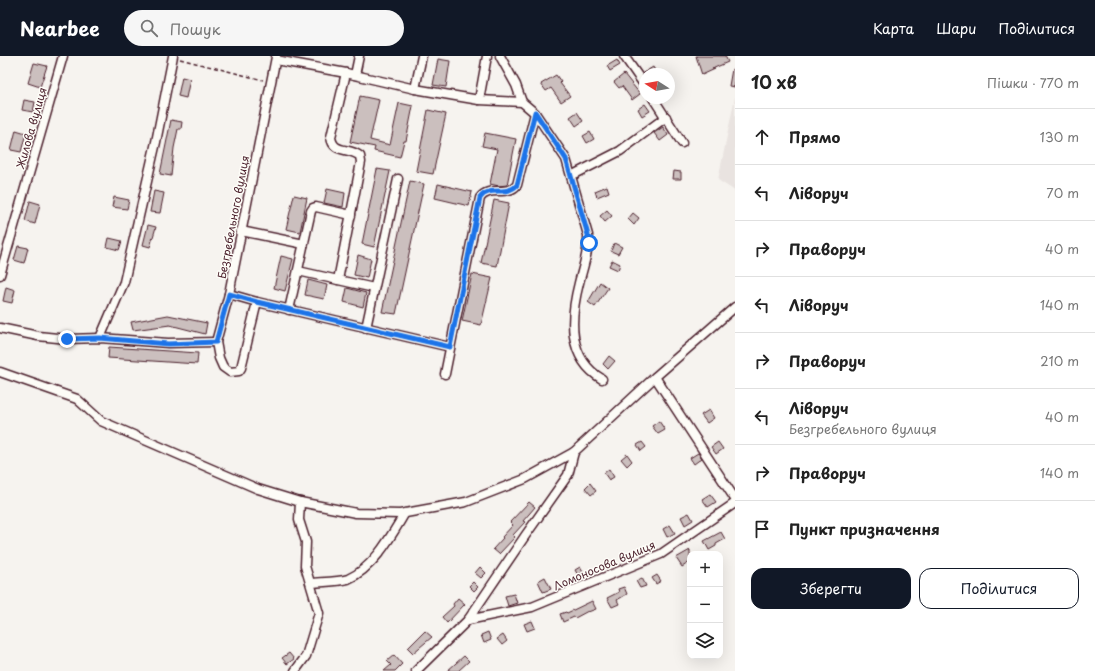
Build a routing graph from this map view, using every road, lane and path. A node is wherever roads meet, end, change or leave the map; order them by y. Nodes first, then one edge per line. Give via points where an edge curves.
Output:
1 (63, 56) edge
2 (359, 56) edge
3 (422, 56) edge
4 (487, 56) edge
5 (500, 56) edge
6 (624, 56) edge
7 (173, 57) edge
8 (276, 58) edge
9 (346, 73) junction
10 (355, 75) junction
11 (639, 77) edge
12 (271, 82) junction
13 (415, 89) junction
14 (479, 100) junction
15 (522, 102) junction
16 (657, 104) edge
17 (535, 112) junction
18 (666, 117) junction
19 (682, 143) dead end
20 (571, 176) junction
21 (398, 179) dead end
22 (351, 215) junction
23 (241, 231) junction
24 (304, 244) junction
25 (298, 271) junction
26 (0, 275) edge
27 (338, 280) junction
28 (374, 288) junction
29 (229, 294) junction
30 (257, 302) junction
31 (735, 307) edge
32 (289, 310) junction
33 (0, 328) edge
34 (366, 328) junction
35 (100, 338) junction
36 (216, 342) junction
37 (450, 347) junction
38 (0, 372) edge
39 (445, 374) dead end
40 (655, 377) junction
41 (602, 379) dead end
42 (574, 452) junction
43 (735, 500) edge
44 (300, 502) junction
45 (735, 503) edge
46 (405, 513) junction
47 (311, 583) junction
48 (468, 620) junction
49 (295, 671) edge
50 (416, 671) edge

1 - 26 street, Жилова вулиця
2 - 10 street
3 - 13 street
4 - 14 street
5 - 15 street
6 - 11 street
7 - 12 path
7 - 35 street via 124,282
8 - 9 street
8 - 12 street, Безгребельного вулиця
9 - 10 street
9 - 22 street via 331,137 336,148 360,156
10 - 13 street
12 - 23 street, Безгребельного вулиця
13 - 14 street
14 - 15 street
15 - 17 street
16 - 18 street
17 - 20 street via 566,159
17 - 37 street via 517,185 510,191 488,192 480,198
18 - 19 street
18 - 20 street via 620,151
20 - 41 street via 589,243 572,322 575,348 583,363
21 - 28 street
22 - 24 street via 312,208
22 - 27 street
23 - 24 street
23 - 29 street, Безгребельного вулиця
24 - 25 street
25 - 27 street
25 - 32 street
27 - 28 street
28 - 34 street
29 - 30 street
29 - 36 street, Безгребельного вулиця
30 - 32 street
30 - 36 street, Безгребельного вулиця via 241,368 230,372 223,366
31 - 40 street
32 - 34 street
33 - 35 street via 67,339
34 - 37 street
35 - 36 street via 168,344
37 - 39 street
38 - 44 street via 77,399 102,421 258,489
40 - 42 street
40 - 43 street
42 - 46 street via 525,479 466,502
42 - 48 street via 568,475
44 - 46 street via 356,513
44 - 47 street via 299,520 306,542 305,566
45 - 48 street, Ломоносова вулиця via 661,554 532,607
46 - 47 street via 381,553 359,572 347,579
47 - 49 street via 319,613 306,656
48 - 50 street

